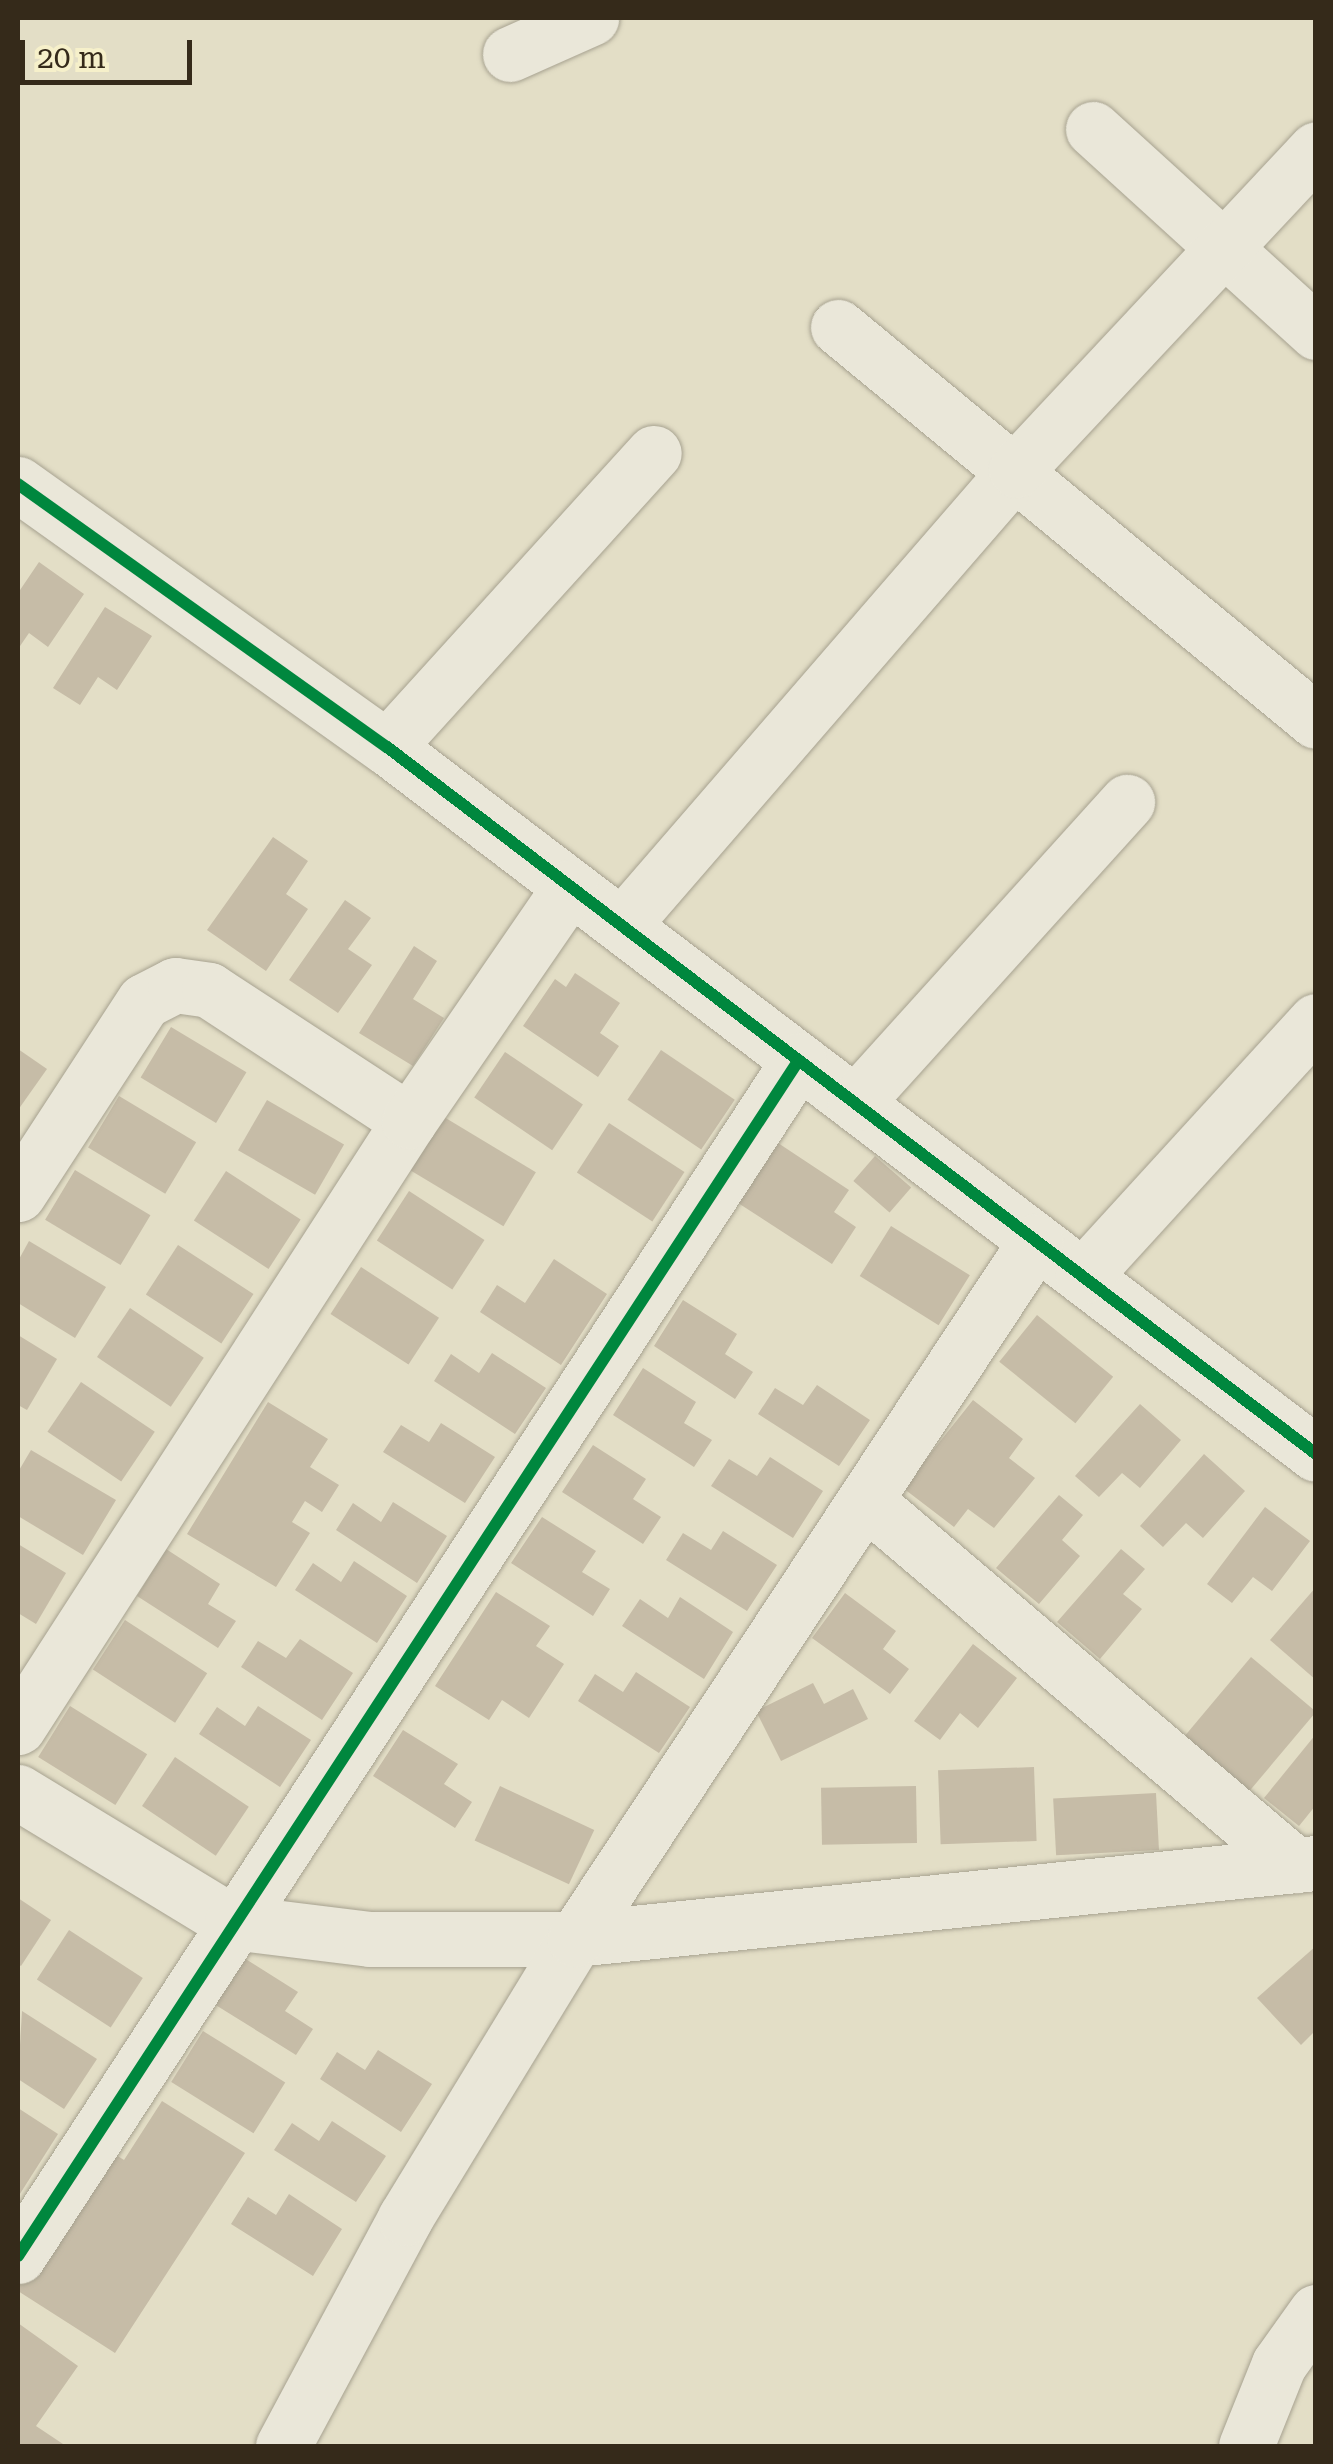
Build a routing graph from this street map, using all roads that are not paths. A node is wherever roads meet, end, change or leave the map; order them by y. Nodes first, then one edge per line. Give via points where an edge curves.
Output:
1 (591, 18) edge
2 (510, 54) dead end
3 (1093, 129) dead end
4 (1316, 149) edge
5 (1225, 249) junction
6 (838, 327) dead end
7 (1316, 332) edge
8 (654, 453) dead end
9 (1016, 470) junction
10 (18, 484) edge
11 (1316, 721) edge
12 (387, 747) junction
13 (1127, 802) dead end
14 (570, 887) junction
15 (622, 925) junction
16 (1316, 1021) edge
17 (799, 1060) junction
18 (855, 1103) junction
19 (410, 1121) junction
20 (18, 1194) edge
21 (1036, 1240) junction
22 (1083, 1276) junction
23 (1314, 1449) edge
24 (866, 1501) junction
25 (18, 1727) edge
26 (18, 1792) edge
27 (1305, 1864) edge
28 (232, 1922) junction
29 (575, 1940) junction
30 (18, 2256) edge
31 (1316, 2312) edge
32 (283, 2446) edge
33 (1246, 2446) edge

1 - 2 street
3 - 5 street
4 - 5 street
5 - 7 street
5 - 9 street
6 - 9 street
8 - 12 street
9 - 11 street
9 - 15 street
10 - 12 street
12 - 14 street
13 - 18 street
14 - 15 street
14 - 19 street
15 - 17 street
16 - 22 street
17 - 18 street
17 - 28 street
18 - 21 street
19 - 20 street via 209,990 175,985 144,1000
19 - 25 street
21 - 22 street
21 - 24 street
22 - 23 street
24 - 27 street
24 - 29 street
26 - 28 street
27 - 29 street
28 - 29 street via 370,1939
28 - 30 street
29 - 32 street via 405,2218
31 - 33 street via 1278,2364

